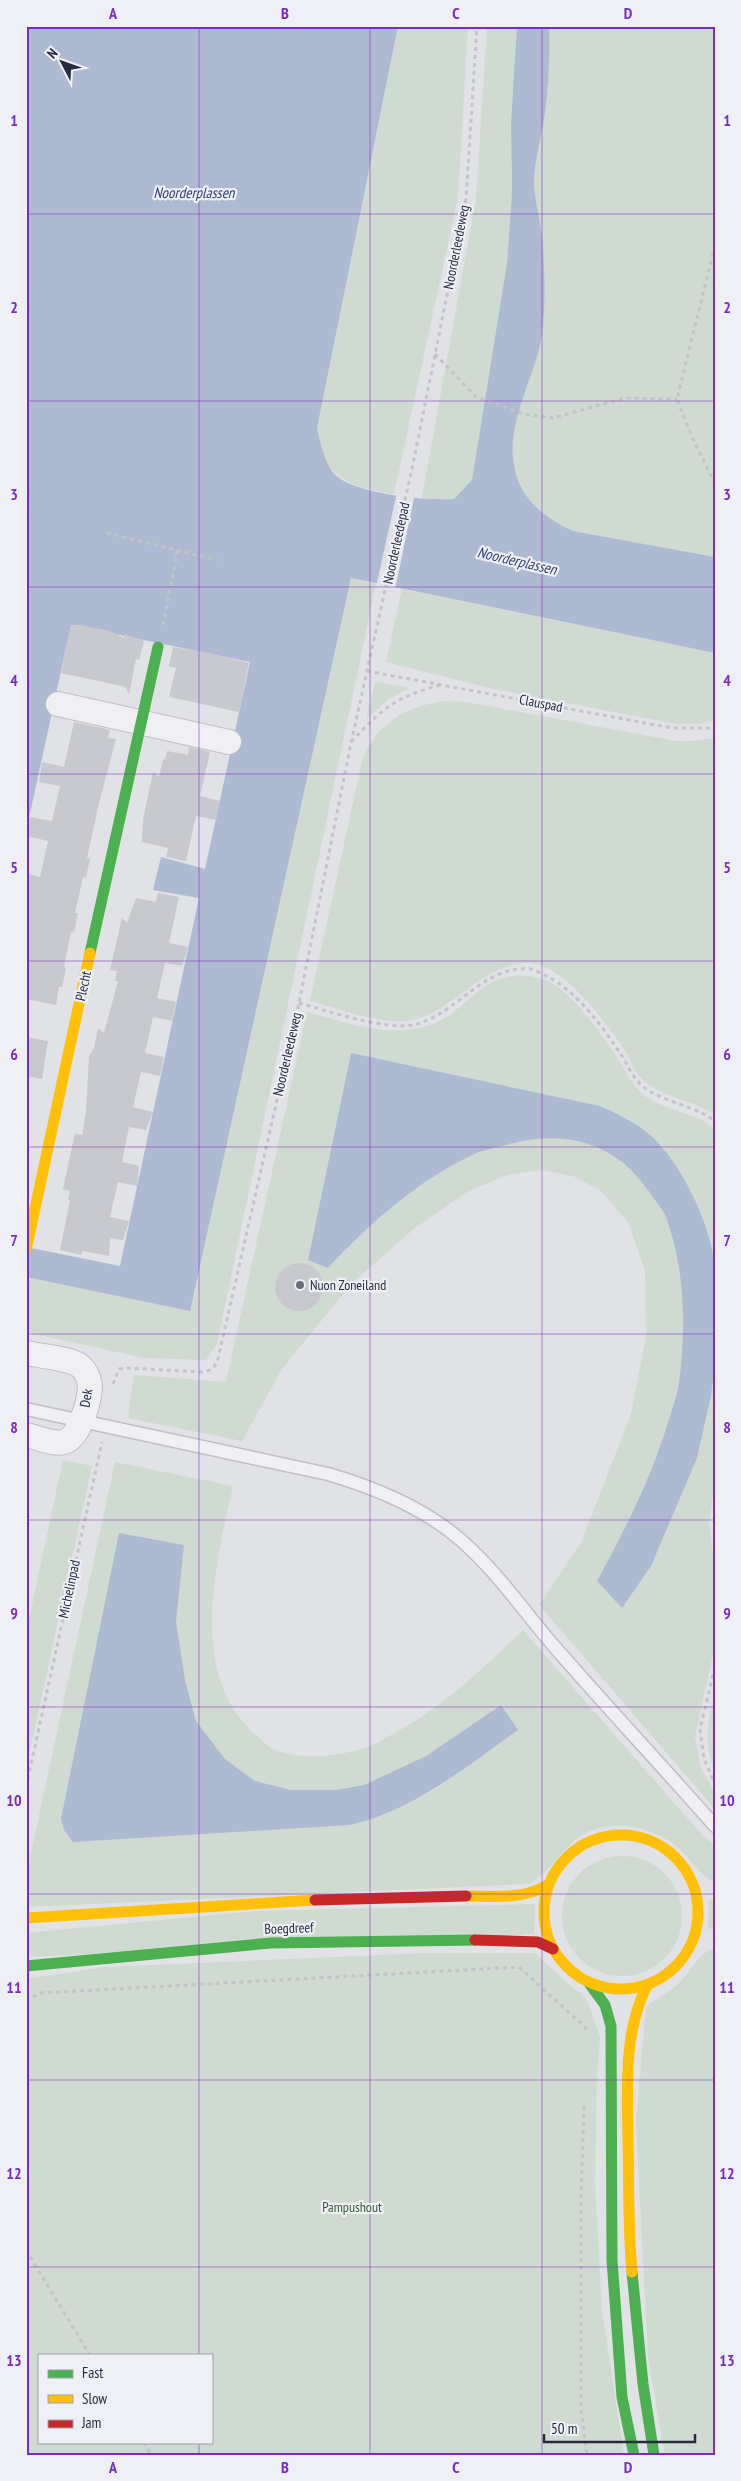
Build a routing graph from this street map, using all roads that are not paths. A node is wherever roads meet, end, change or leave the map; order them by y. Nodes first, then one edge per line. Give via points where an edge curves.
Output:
1 (158, 647) road end
2 (58, 704) dead end
3 (140, 722) junction
4 (230, 742) dead end
5 (27, 1247) edge
6 (26, 1353) edge
7 (26, 1409) edge
8 (82, 1421) junction
9 (26, 1435) edge
10 (715, 1826) edge
11 (547, 1885) junction
12 (694, 1887) junction
13 (709, 1891) dead end
14 (26, 1918) edge
15 (708, 1940) dead end
16 (693, 1947) junction
17 (553, 1949) junction
18 (26, 1966) edge
19 (589, 1983) junction
20 (648, 1986) junction
21 (634, 2455) edge
22 (654, 2455) edge

1 - 3 main road, Plecht
2 - 3 street
3 - 4 street
3 - 5 main road, Plecht
6 - 8 street, Dek via 74,1363 85,1372 90,1386
7 - 8 lane
8 - 9 street, Dek via 76,1432 64,1442
8 - 10 lane via 328,1474 398,1499 426,1516 462,1541 487,1566
11 - 12 main road via 565,1858 585,1843 609,1834 636,1837 671,1854 686,1870
11 - 14 main road, Boegdreef via 538,1891 519,1895 274,1901
11 - 17 main road via 545,1926
12 - 13 main road
12 - 16 main road via 699,1909
15 - 16 main road
16 - 20 main road via 668,1975
17 - 18 main road, Boegdreef via 538,1942 501,1940 281,1943
17 - 19 main road via 568,1969
19 - 20 main road via 608,1989
19 - 21 main road via 605,2005 611,2026 610,2237 620,2378 626,2425
20 - 22 main road via 639,2001 631,2034 629,2236 643,2384

